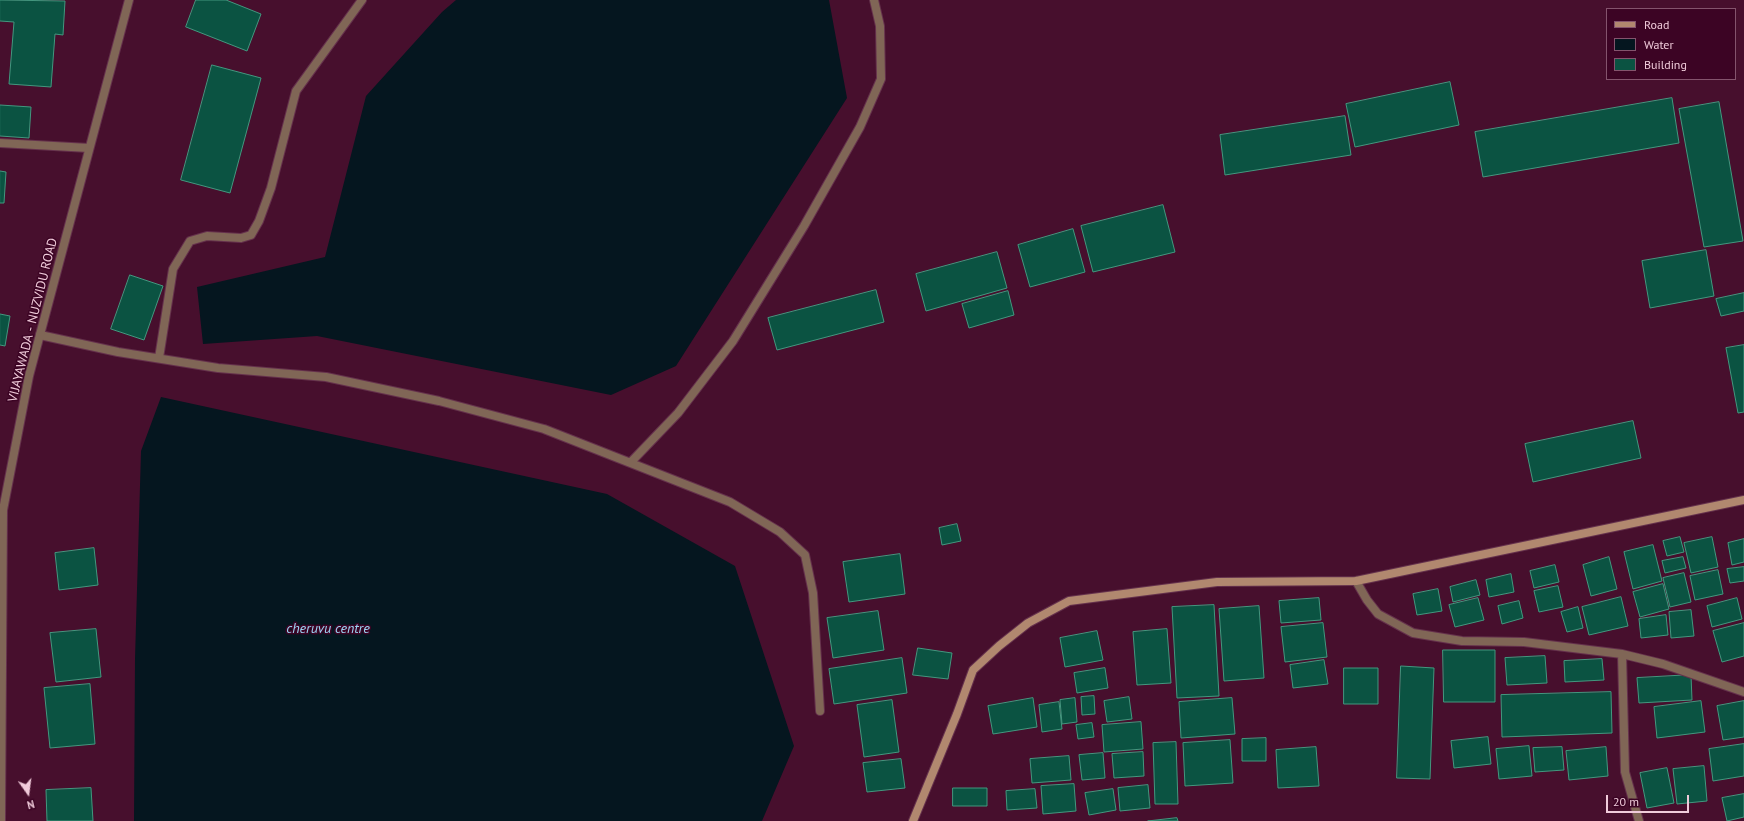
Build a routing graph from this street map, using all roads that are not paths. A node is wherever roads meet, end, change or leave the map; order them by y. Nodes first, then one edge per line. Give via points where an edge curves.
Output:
1 (129, 0) edge
2 (362, 0) edge
3 (874, 0) edge
4 (0, 143) edge
5 (89, 148) junction
6 (40, 335) junction
7 (159, 358) junction
8 (631, 462) junction
9 (1744, 500) edge
10 (1, 510) edge
11 (1356, 581) junction
12 (1622, 654) junction
13 (1744, 692) edge
14 (820, 711) dead end
15 (1, 821) edge
16 (913, 821) edge
17 (1640, 821) edge

1 - 5 street, VIJAYAWADA - NUZVIDU ROAD
2 - 7 street via 296,91 271,188 251,235 241,238 207,236 190,241 173,269
3 - 8 street via 880,26 881,79 860,126 804,226 733,341 678,413
4 - 5 street
5 - 6 street, VIJAYAWADA - NUZVIDU ROAD
6 - 7 street
6 - 10 street, VIJAYAWADA - NUZVIDU ROAD
7 - 8 street via 218,368 326,377 439,401 544,429
8 - 14 street via 730,502 780,532 805,555 813,593
9 - 11 main road
10 - 15 street, VIJAYAWADA - NUZVIDU ROAD
11 - 12 street via 1378,614 1413,633 1462,641 1524,642
11 - 16 main road via 1217,582 1069,601 1028,623 998,646 973,670
12 - 13 street via 1663,664
12 - 17 street via 1625,772

